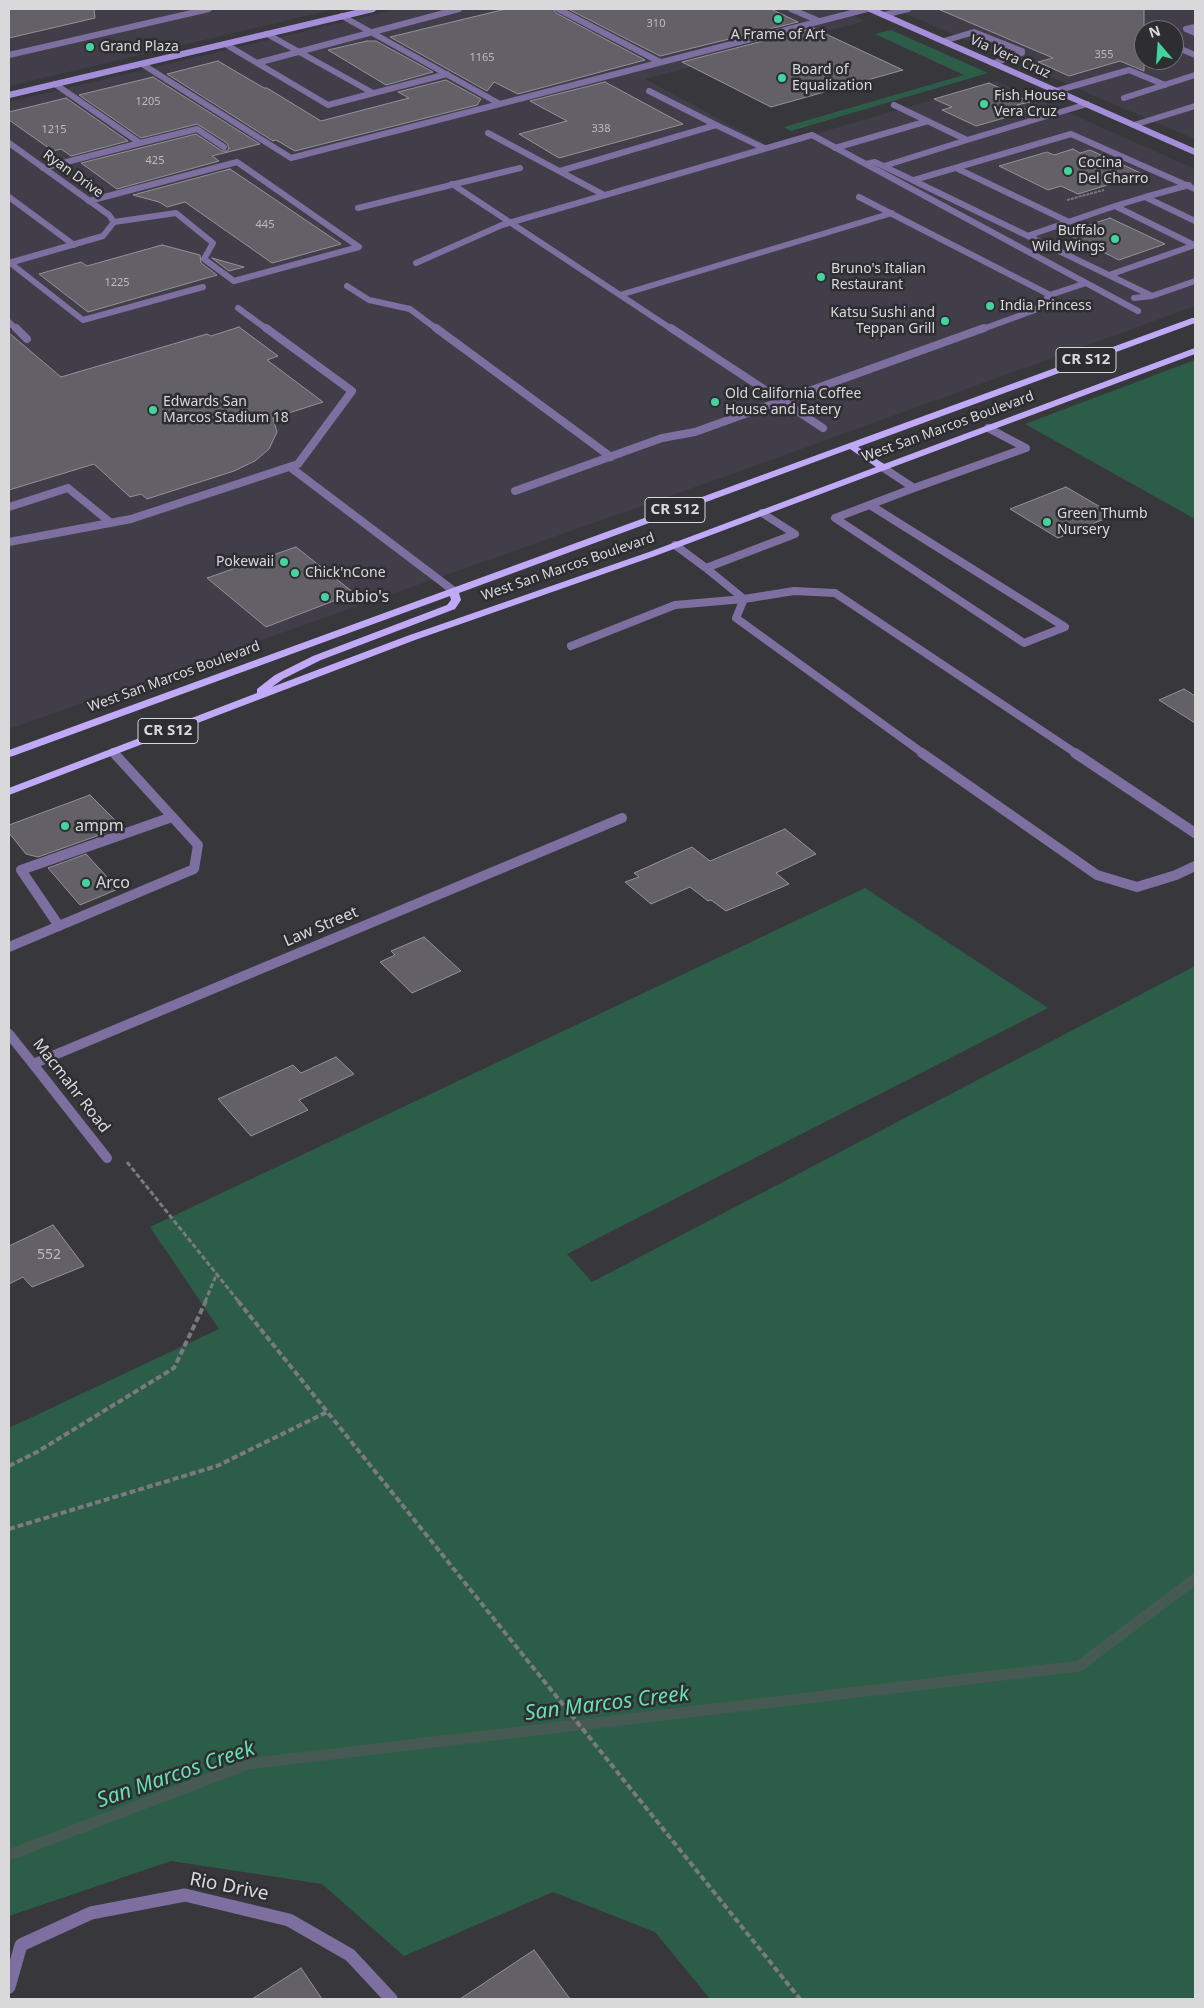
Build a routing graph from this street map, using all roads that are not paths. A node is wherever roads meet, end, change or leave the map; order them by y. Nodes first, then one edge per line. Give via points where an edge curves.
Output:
1 (208, 9) edge
2 (373, 9) edge
3 (460, 9) edge
4 (558, 9) edge
5 (791, 9) edge
6 (868, 9) edge
7 (908, 9) edge
8 (884, 15) junction
9 (342, 16) junction
10 (819, 21) junction
11 (1195, 27) edge
12 (373, 33) junction
13 (1195, 33) edge
14 (267, 34) junction
15 (944, 41) junction
16 (225, 44) junction
17 (300, 52) junction
18 (9, 55) edge
19 (660, 62) junction
20 (257, 63) junction
21 (994, 63) junction
22 (142, 64) junction
23 (447, 74) junction
24 (1195, 75) edge
25 (55, 84) junction
26 (1165, 85) junction
27 (649, 91) dead end
28 (1056, 91) junction
29 (373, 94) junction
30 (9, 95) edge
31 (1124, 98) dead end
32 (500, 104) junction
33 (1087, 104) junction
34 (894, 105) dead end
35 (1195, 106) edge
36 (928, 121) junction
37 (716, 125) junction
38 (1134, 125) junction
39 (488, 133) dead end
40 (967, 140) junction
41 (9, 143) edge
42 (140, 143) junction
43 (224, 147) dead end
44 (764, 148) junction
45 (835, 148) junction
46 (1195, 152) edge
47 (866, 164) junction
48 (884, 166) junction
49 (44, 168) junction
50 (520, 168) dead end
51 (956, 168) junction
52 (560, 171) junction
53 (914, 180) junction
54 (1195, 183) edge
55 (452, 184) junction
56 (1187, 186) junction
57 (1195, 189) edge
58 (604, 195) junction
59 (9, 197) edge
60 (859, 197) dead end
61 (1145, 197) junction
62 (89, 201) junction
63 (1115, 206) junction
64 (358, 208) dead end
65 (892, 213) junction
66 (1195, 221) edge
67 (114, 222) junction
68 (1068, 222) junction
69 (511, 223) junction
70 (1030, 235) junction
71 (74, 245) junction
72 (1194, 245) edge
73 (9, 262) edge
74 (416, 263) dead end
75 (1110, 275) junction
76 (1195, 281) edge
77 (1086, 283) junction
78 (347, 286) dead end
79 (204, 287) dead end
80 (620, 295) junction
81 (1050, 295) junction
82 (1152, 296) junction
83 (1134, 298) dead end
84 (238, 308) dead end
85 (1138, 311) dead end
86 (1195, 320) edge
87 (9, 322) edge
88 (27, 339) dead end
89 (1195, 350) edge
90 (782, 401) junction
91 (823, 428) dead end
92 (988, 428) junction
93 (851, 446) junction
94 (611, 457) junction
95 (290, 467) junction
96 (882, 468) junction
97 (914, 488) junction
98 (515, 491) dead end
99 (870, 505) junction
100 (9, 507) edge
101 (762, 512) junction
102 (111, 523) junction
103 (48, 535) junction
104 (9, 542) edge
105 (56, 542) dead end
106 (675, 545) junction
107 (706, 568) junction
108 (454, 591) junction
109 (744, 599) junction
110 (570, 646) dead end
111 (252, 699) junction
112 (113, 752) junction
113 (9, 754) edge
114 (9, 792) edge
115 (172, 817) junction
116 (622, 818) dead end
117 (1195, 833) edge
118 (1195, 866) edge
119 (59, 926) junction
120 (9, 947) edge
121 (10, 1037) edge
122 (33, 1064) junction
123 (107, 1158) road end
124 (9, 1987) edge
125 (391, 1999) edge

1 - 18 street
2 - 9 main road
3 - 12 street
4 - 19 street
5 - 10 street
6 - 8 main road, Via Vera Cruz
6 - 10 street
7 - 8 street
8 - 15 main road, Via Vera Cruz
9 - 12 street
9 - 14 main road
10 - 19 street
11 - 13 street via 1186,29
12 - 17 street
12 - 23 street
14 - 16 main road
14 - 17 street
15 - 21 main road, Via Vera Cruz
15 - 21 street via 974,32 1022,50 1022,53
16 - 20 street
16 - 22 main road
17 - 20 street
17 - 29 street
19 - 32 street
20 - 29 street via 328,105
21 - 28 main road, Via Vera Cruz
22 - 25 main road
22 - 32 street via 291,158
23 - 29 street
23 - 32 street
24 - 26 street
25 - 30 main road
25 - 42 street
26 - 28 street via 1128,70
26 - 31 street
27 - 37 street
28 - 33 main road, Via Vera Cruz
33 - 38 main road, Via Vera Cruz
33 - 40 street
34 - 36 street
35 - 38 street
36 - 40 street
36 - 45 street
37 - 44 street
37 - 52 street
38 - 46 main road, Via Vera Cruz
39 - 52 street
40 - 48 street
41 - 49 street, Ryan Drive
42 - 43 street via 196,129
42 - 49 street
44 - 45 street via 812,135
44 - 58 street
45 - 47 street
47 - 48 street via 875,162
47 - 77 street
48 - 53 street
49 - 62 street, Ryan Drive
50 - 55 street
51 - 53 street
51 - 56 street via 1071,134
51 - 68 street
52 - 58 street
53 - 70 street
54 - 56 street
55 - 64 street
55 - 69 street
56 - 57 street
56 - 61 street
58 - 69 street
59 - 71 street
60 - 65 street
61 - 63 street
61 - 66 street
62 - 67 street, Ryan Drive
62 - 67 street via 237,162 359,247 234,281 204,259 213,243 176,213
63 - 68 street
63 - 72 street
65 - 80 street
65 - 81 street
67 - 71 street via 103,236
68 - 70 street
69 - 74 street
69 - 80 street
70 - 75 street
71 - 73 street
72 - 75 street
73 - 79 street via 83,320
75 - 82 street
76 - 82 street
77 - 81 street
77 - 85 street
78 - 94 street via 369,300 410,309
80 - 90 street
81 - 90 street via 1035,310
82 - 83 street
84 - 95 street via 352,390 298,464
86 - 93 main road, West San Marcos Boulevard / CR S12
87 - 88 street
89 - 92 main road, West San Marcos Boulevard / CR S12
90 - 91 street
90 - 94 street
92 - 96 main road, West San Marcos Boulevard / CR S12
92 - 97 street via 1026,448
93 - 96 main road
93 - 108 main road, West San Marcos Boulevard / CR S12
94 - 98 street
95 - 102 street
95 - 108 street
96 - 97 street
96 - 101 main road, West San Marcos Boulevard / CR S12
97 - 99 street
99 - 99 street via 836,518 1024,642 1065,627
100 - 102 street via 68,488
101 - 106 main road, West San Marcos Boulevard / CR S12
101 - 107 street via 795,534
102 - 103 street
103 - 104 street
103 - 105 street
106 - 107 street
106 - 111 main road, West San Marcos Boulevard / CR S12 via 411,638
107 - 109 street
108 - 111 main road via 456,600 452,607 317,658 279,677
108 - 113 main road, West San Marcos Boulevard / CR S12
109 - 110 street via 675,605
109 - 117 street via 794,591 835,593
109 - 118 street via 736,618 1096,875 1137,887
111 - 112 main road, West San Marcos Boulevard / CR S12
112 - 114 main road, West San Marcos Boulevard / CR S12
112 - 115 street
115 - 119 street via 198,845 194,869
115 - 119 street via 21,870
116 - 122 street, Law Street
119 - 120 street
121 - 122 street, Macmahr Road
122 - 123 street, Macmahr Road
124 - 125 street, Rio Drive via 21,1945 91,1912 185,1895 289,1920 350,1955

